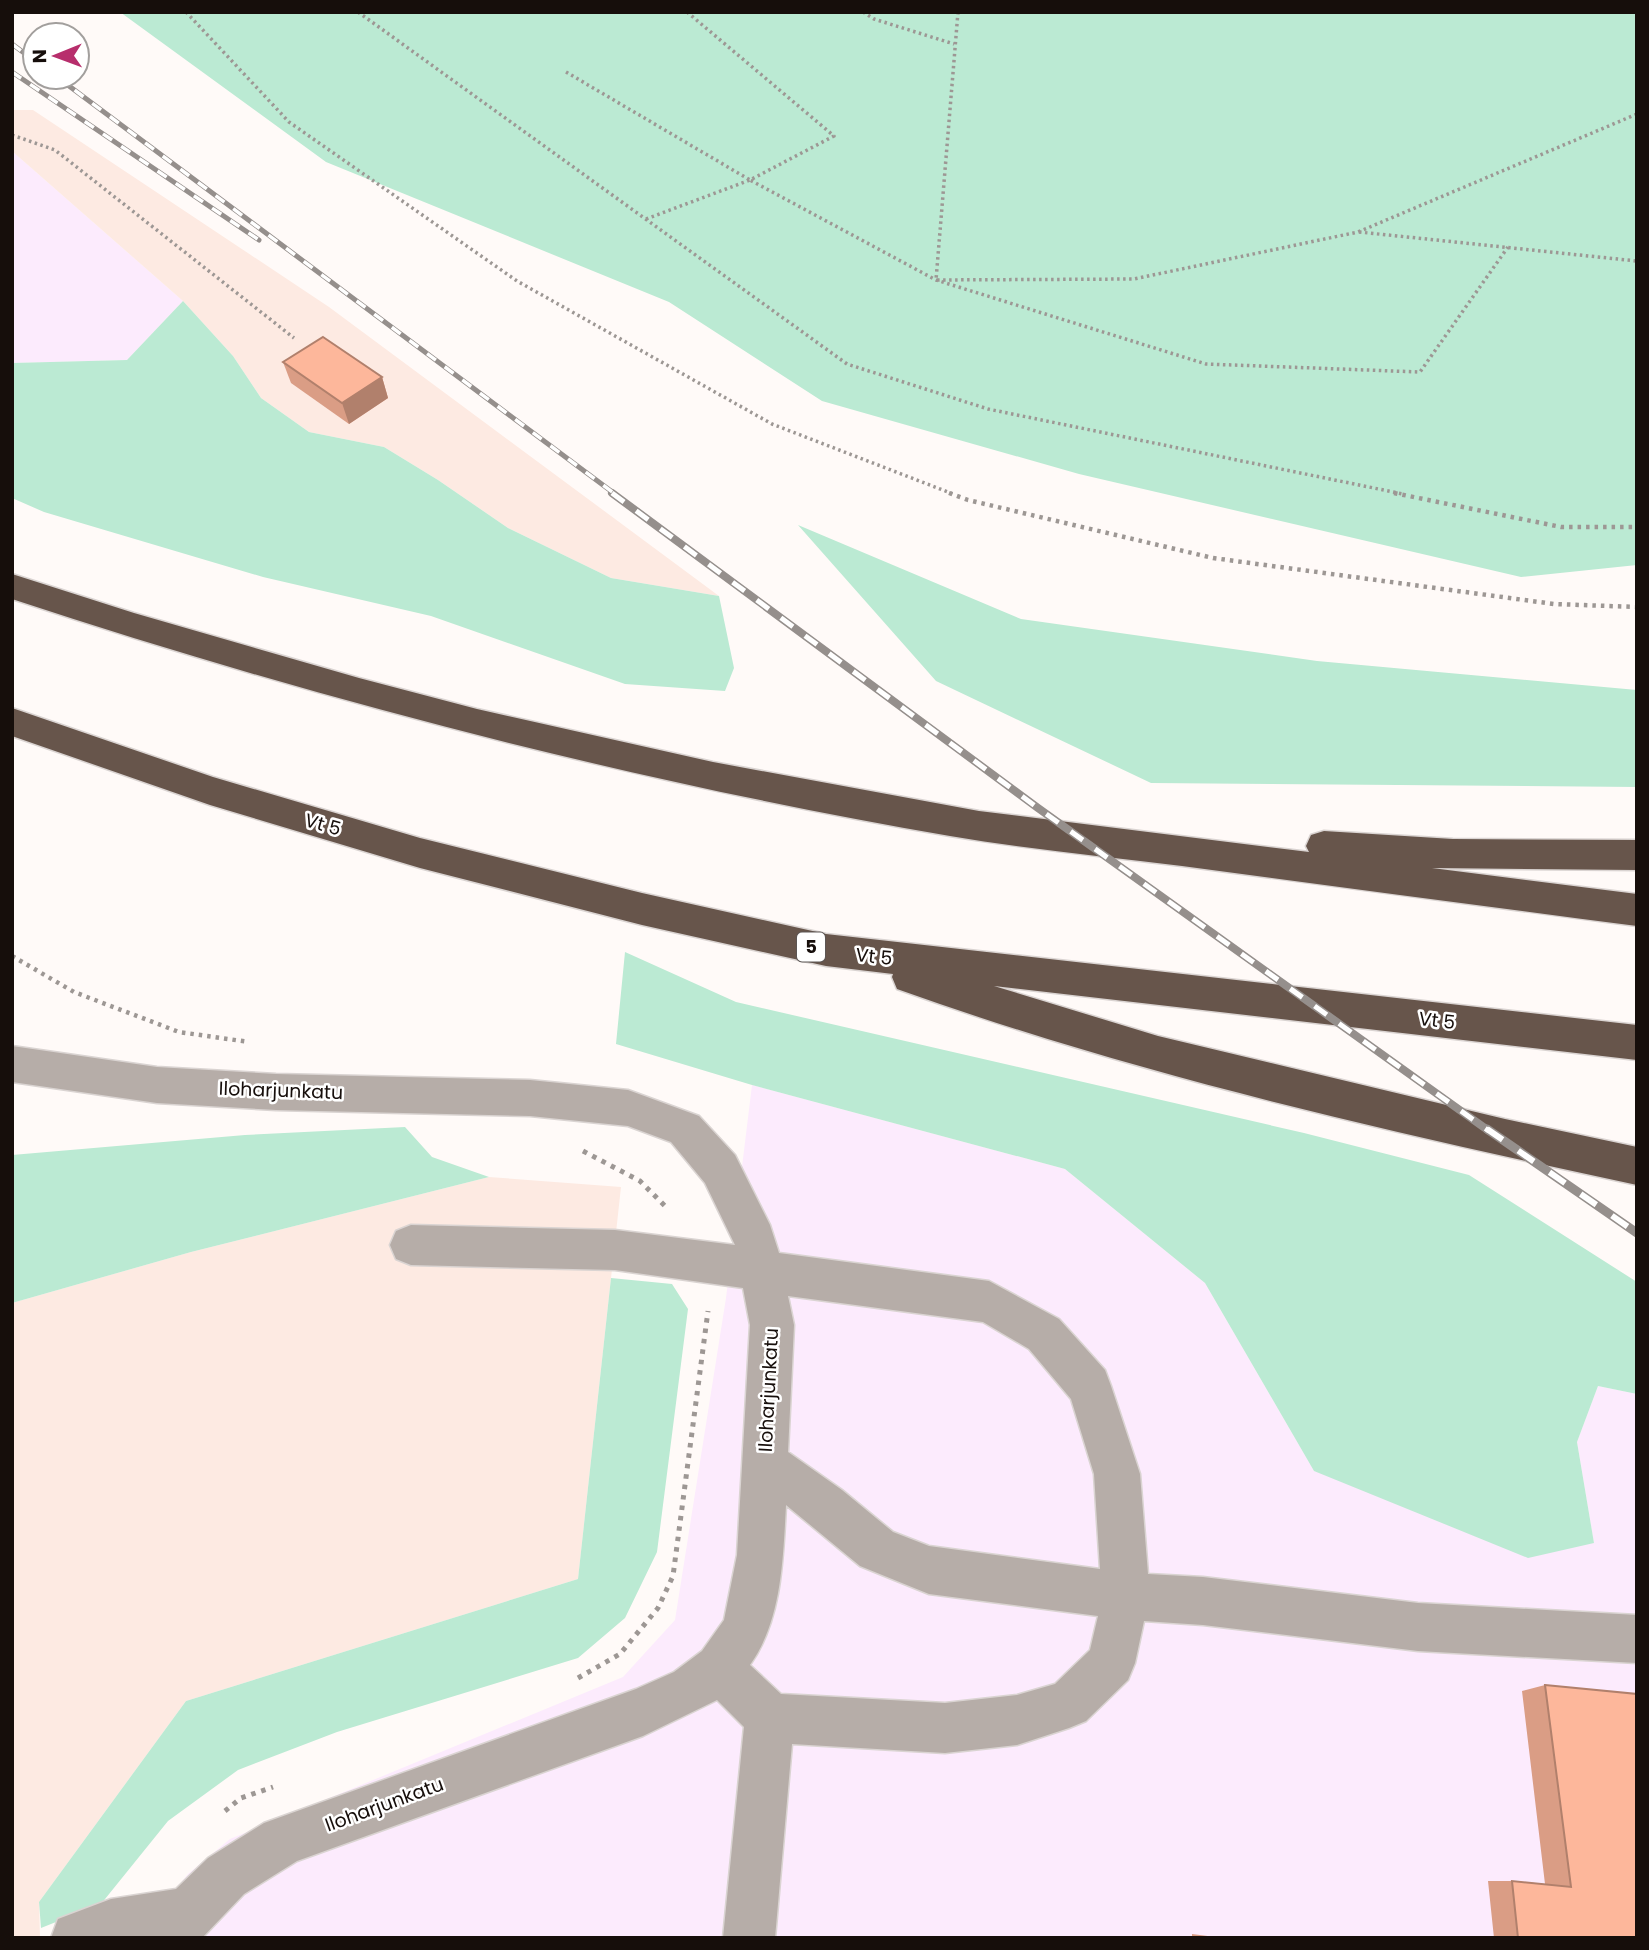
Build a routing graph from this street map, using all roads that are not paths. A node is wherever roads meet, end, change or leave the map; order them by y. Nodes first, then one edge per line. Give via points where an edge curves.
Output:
1 (12, 586) edge
2 (12, 722) edge
3 (954, 822) junction
4 (1637, 855) edge
5 (1637, 910) edge
6 (826, 950) junction
7 (1637, 1044) edge
8 (12, 1064) edge
9 (1637, 1166) edge
10 (411, 1245) dead end
11 (762, 1271) junction
12 (764, 1462) junction
13 (1126, 1596) junction
14 (1637, 1639) edge
15 (719, 1668) junction
16 (770, 1718) junction
17 (180, 1925) edge
18 (77, 1938) edge
19 (749, 1938) edge

1 - 3 highway via 330,683 561,742 748,784
2 - 6 highway, Vt 5 / 5 via 210,791 420,853
3 - 4 highway via 1452,854
3 - 5 highway
6 - 7 highway, Vt 5 / 5
6 - 9 highway via 1158,1054
8 - 11 street, Iloharjunkatu via 157,1085 470,1095 628,1108 685,1129 720,1169 755,1239
10 - 11 street via 615,1250
11 - 12 street, Iloharjunkatu via 772,1325
11 - 13 street via 989,1302 1044,1334 1088,1386 1117,1474
12 - 13 street via 877,1549 929,1570
12 - 15 street, Iloharjunkatu via 760,1555 746,1630
13 - 14 street via 1418,1627
13 - 16 street via 1111,1663 1069,1704 1017,1720 945,1728
15 - 16 street
15 - 17 street, Iloharjunkatu via 691,1689 643,1711 282,1841 226,1876
16 - 19 street
17 - 18 street via 111,1925

